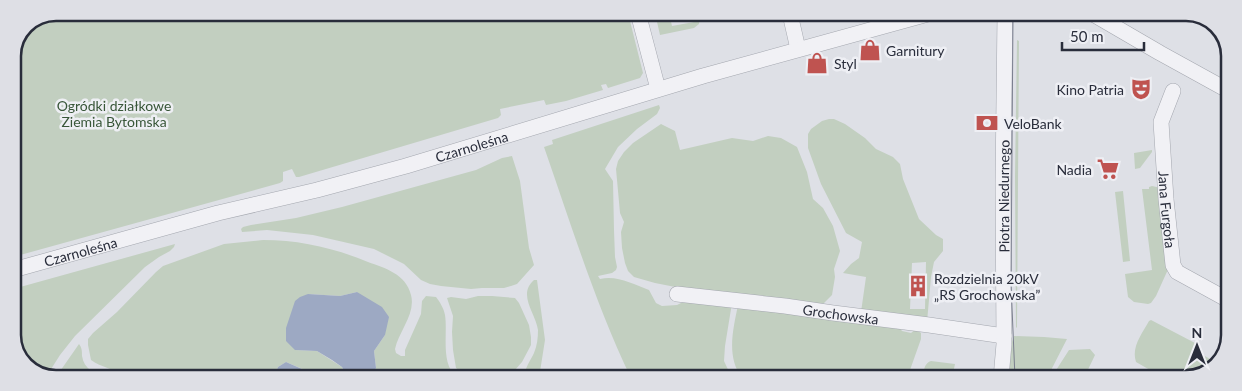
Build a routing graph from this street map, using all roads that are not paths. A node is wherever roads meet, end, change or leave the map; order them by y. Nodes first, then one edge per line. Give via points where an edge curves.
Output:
1 (640, 21) edge
2 (792, 21) edge
3 (902, 21) edge
4 (1005, 21) edge
5 (1105, 21) edge
6 (798, 49) junction
7 (1221, 87) edge
8 (658, 89) junction
9 (1173, 91) dead end
10 (21, 268) edge
11 (677, 294) dead end
12 (1221, 296) edge
13 (1004, 336) junction
14 (1002, 370) edge

1 - 8 street
2 - 6 street
3 - 6 street, Czarnoleśna
4 - 13 street, Piotra Niedurnego
5 - 7 street
6 - 8 street, Czarnoleśna
8 - 10 street, Czarnoleśna via 326,188
9 - 12 street, Jana Furgoła via 1161,122 1173,265 1177,272
11 - 13 street, Grochowska
13 - 14 street, Piotra Niedurnego

